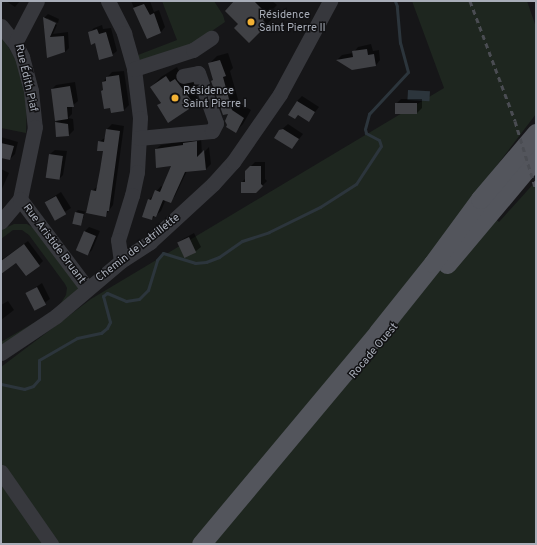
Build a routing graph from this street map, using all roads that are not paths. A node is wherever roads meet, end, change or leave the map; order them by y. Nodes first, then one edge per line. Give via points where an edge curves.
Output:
1 (37, 1) edge
2 (108, 1) edge
3 (330, 1) edge
4 (1, 26) edge
5 (211, 38) dead end
6 (15, 43) junction
7 (134, 69) junction
8 (183, 76) dead end
9 (536, 133) edge
10 (139, 138) junction
11 (536, 158) edge
12 (20, 199) junction
13 (1, 222) edge
14 (121, 260) junction
15 (87, 288) junction
16 (1, 353) edge
17 (1, 472) edge
18 (50, 544) edge
19 (201, 544) edge
20 (213, 544) edge

1 - 6 street, Rue Édith Piaf
2 - 7 street via 124,33
3 - 14 street, Chemin de Latrillette via 280,94 233,162 188,209 150,242
4 - 6 street
5 - 7 street via 193,50
6 - 12 street, Rue Édith Piaf via 28,78 34,116 33,143
7 - 10 street via 140,118
8 - 10 street via 198,73 216,123 212,131
9 - 19 main road via 480,199 378,332
10 - 14 street via 137,172 118,240
11 - 20 main road, Rocade Ouest
12 - 13 street, Rue Édith Piaf
12 - 15 street, Rue Aristide Bruant
14 - 15 street, Chemin de Latrillette
15 - 16 street, Chemin de Latrillette via 56,316
17 - 18 street

